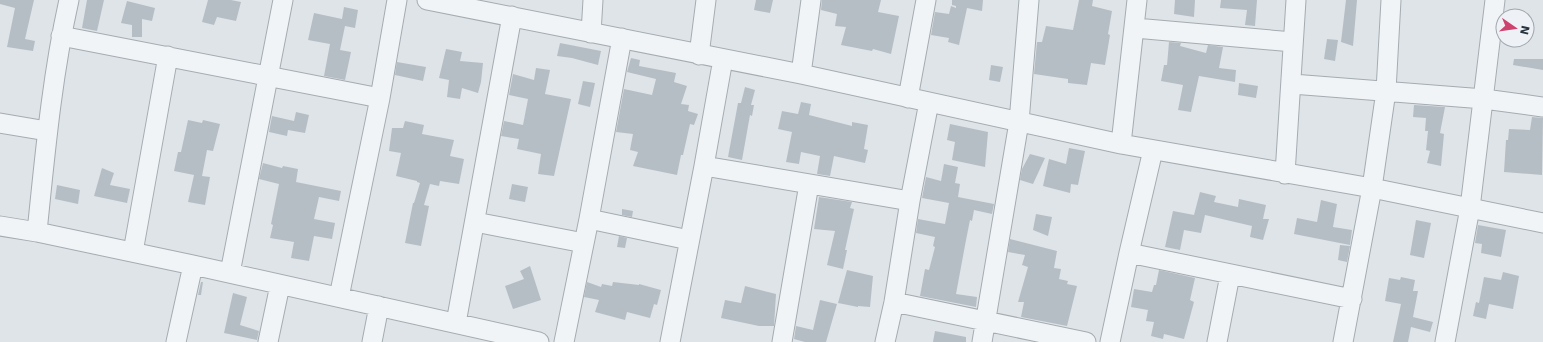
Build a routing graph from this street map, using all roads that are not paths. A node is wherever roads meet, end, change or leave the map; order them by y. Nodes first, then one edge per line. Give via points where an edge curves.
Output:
1 (69, 0) edge
2 (282, 0) edge
3 (397, 0) edge
4 (427, 0) edge
5 (593, 0) edge
6 (706, 0) edge
7 (811, 0) edge
8 (926, 0) edge
9 (1029, 0) edge
10 (1137, 0) edge
11 (1296, 0) edge
12 (1391, 0) edge
13 (1495, 0) edge
14 (491, 6) edge
15 (512, 16) junction
16 (1135, 28) junction
17 (591, 33) junction
18 (61, 36) junction
19 (622, 38) junction
20 (1293, 42) junction
21 (699, 54) junction
22 (168, 56) junction
23 (723, 59) junction
24 (801, 74) junction
25 (268, 75) junction
26 (1292, 84) junction
27 (1386, 91) junction
28 (380, 98) junction
29 (908, 98) junction
30 (1484, 100) junction
31 (929, 102) junction
32 (1543, 107) edge
33 (1019, 122) junction
34 (0, 123) edge
35 (48, 131) junction
36 (1121, 144) junction
37 (1153, 150) junction
38 (704, 166) junction
39 (1285, 174) junction
40 (809, 184) junction
41 (1372, 188) junction
42 (910, 201) junction
43 (1470, 208) junction
44 (588, 219) junction
45 (475, 222) junction
46 (1543, 223) edge
47 (0, 226) edge
48 (37, 232) junction
49 (689, 240) junction
50 (584, 243) junction
51 (133, 252) junction
52 (1128, 253) junction
53 (193, 265) junction
54 (230, 273) junction
55 (1230, 275) junction
56 (280, 284) junction
57 (339, 297) junction
58 (1352, 299) junction
59 (894, 302) junction
60 (379, 306) junction
61 (986, 322) junction
62 (456, 323) junction
63 (1448, 341) edge
64 (176, 342) edge
65 (268, 342) edge
66 (372, 342) edge
67 (539, 342) edge
68 (564, 342) edge
69 (670, 342) edge
70 (782, 342) edge
71 (885, 342) edge
72 (982, 342) edge
73 (1086, 342) edge
74 (1110, 342) edge
75 (1217, 342) edge
76 (1343, 342) edge

1 - 18 street
2 - 25 street
3 - 28 street
4 - 14 street
5 - 17 street
6 - 21 street
7 - 24 street
8 - 29 street
9 - 33 street
10 - 16 street
11 - 20 street
12 - 27 street
13 - 30 street
14 - 15 street
15 - 17 street
15 - 45 street
16 - 20 street
16 - 36 street
17 - 19 street
18 - 22 street
18 - 35 street
19 - 21 street
19 - 44 street
20 - 26 street
21 - 23 street
22 - 25 street
22 - 51 street
23 - 24 street
23 - 38 street
24 - 29 street
25 - 28 street
25 - 54 street
26 - 27 street
26 - 39 street
27 - 30 street
27 - 41 street
28 - 57 street
29 - 31 street
30 - 32 street
30 - 43 street
31 - 33 street
31 - 42 street
33 - 36 street
33 - 61 street
34 - 35 street
35 - 48 street
36 - 37 street
37 - 39 street
37 - 52 street
38 - 40 street
38 - 49 street
39 - 41 street
40 - 42 street
40 - 70 street
41 - 43 street
41 - 58 street
42 - 59 street
43 - 46 street
43 - 63 street
44 - 49 street
44 - 50 street
45 - 50 street
45 - 62 street
47 - 48 street
48 - 51 street
49 - 69 street
50 - 68 street
51 - 53 street
52 - 55 street
52 - 74 street
53 - 54 street
53 - 64 street
54 - 56 street
55 - 58 street
55 - 75 street
56 - 57 street
56 - 65 street
57 - 60 street
58 - 76 street
59 - 61 street
59 - 71 street
60 - 62 street
60 - 66 street
61 - 72 street
61 - 73 street
62 - 67 street

